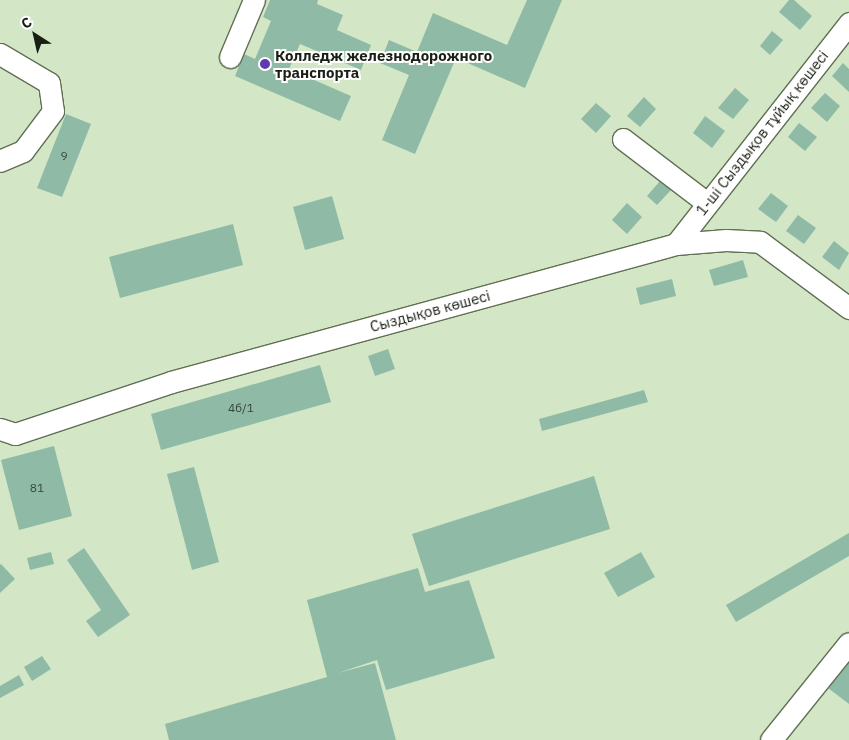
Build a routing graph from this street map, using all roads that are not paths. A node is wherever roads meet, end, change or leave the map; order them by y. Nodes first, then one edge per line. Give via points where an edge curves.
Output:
1 (254, 0) edge
2 (849, 23) edge
3 (0, 54) edge
4 (230, 56) dead end
5 (623, 138) dead end
6 (0, 161) edge
7 (707, 203) junction
8 (676, 244) junction
9 (849, 308) edge
10 (0, 429) edge
11 (849, 644) edge
12 (771, 740) edge

1 - 4 street
2 - 7 street, 1-ші Сыздықов тұйық көшесі
3 - 6 street via 49,83 54,110 23,150
5 - 7 street
7 - 8 street, 1-ші Сыздықов тұйық көшесі
8 - 9 street, Сыздықов көшесі via 726,240 760,242
8 - 10 street, Сыздықов көшесі via 171,382 15,434
11 - 12 street

